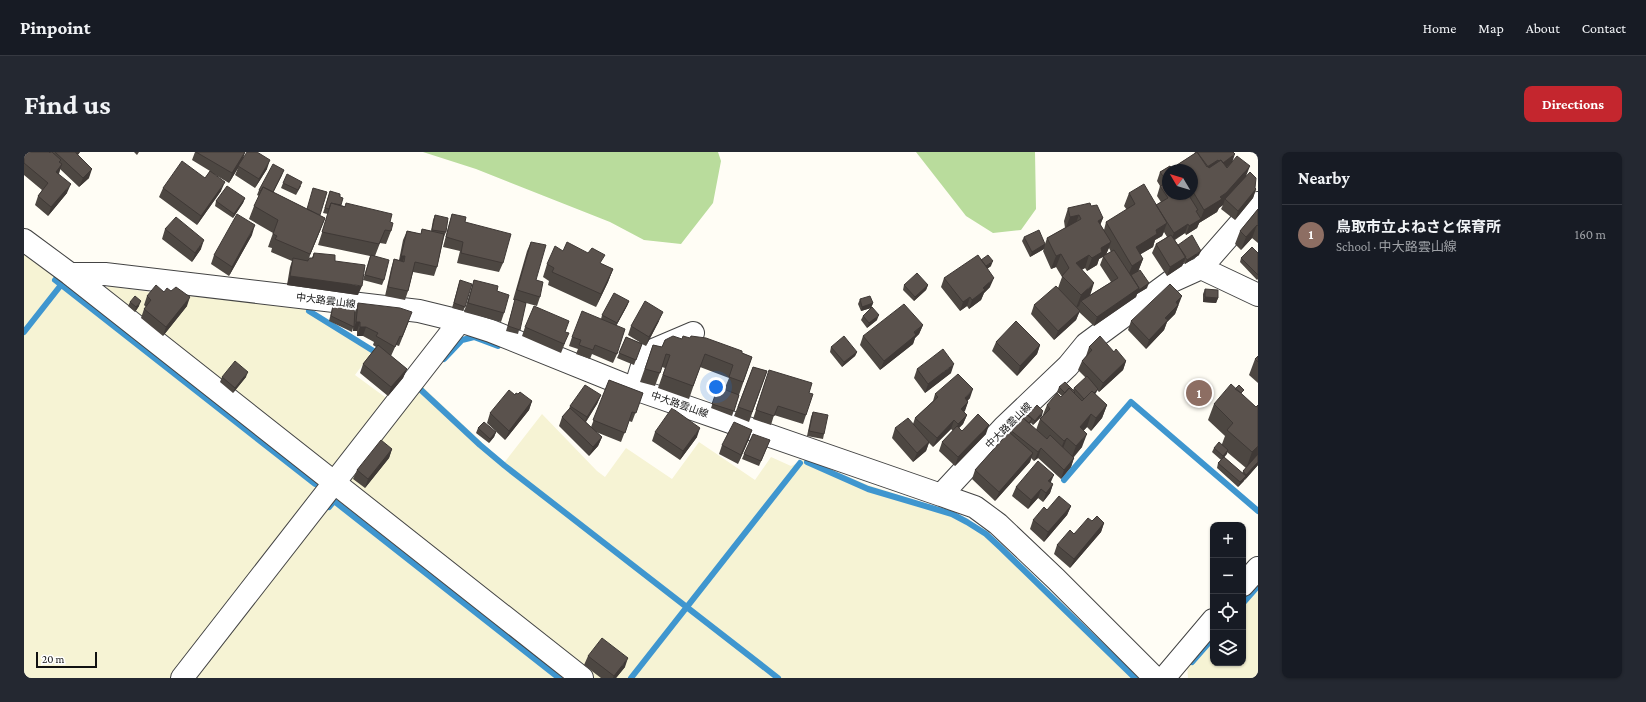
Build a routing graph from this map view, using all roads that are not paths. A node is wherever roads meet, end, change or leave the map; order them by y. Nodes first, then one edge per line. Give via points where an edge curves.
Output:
1 (1258, 203) edge
2 (24, 240) edge
3 (1201, 268) junction
4 (70, 274) junction
5 (1258, 295) edge
6 (460, 321) junction
7 (693, 333) dead end
8 (635, 389) junction
9 (334, 482) junction
10 (941, 494) junction
11 (1258, 568) edge
12 (1246, 582) edge
13 (1210, 624) edge
14 (182, 678) edge
15 (582, 678) edge
16 (1154, 678) edge
17 (1164, 678) edge

1 - 3 street
2 - 4 street
3 - 5 street
3 - 10 street, 中大路雲山線 via 1170,282 1086,344 1068,366
4 - 6 street, 中大路雲山線 via 106,274 411,310
4 - 9 street
6 - 8 street, 中大路雲山線
6 - 9 street
7 - 8 street via 646,353
8 - 10 street, 中大路雲山線
9 - 14 street
9 - 15 street
10 - 16 street via 975,508 998,524
11 - 12 street
13 - 17 street

